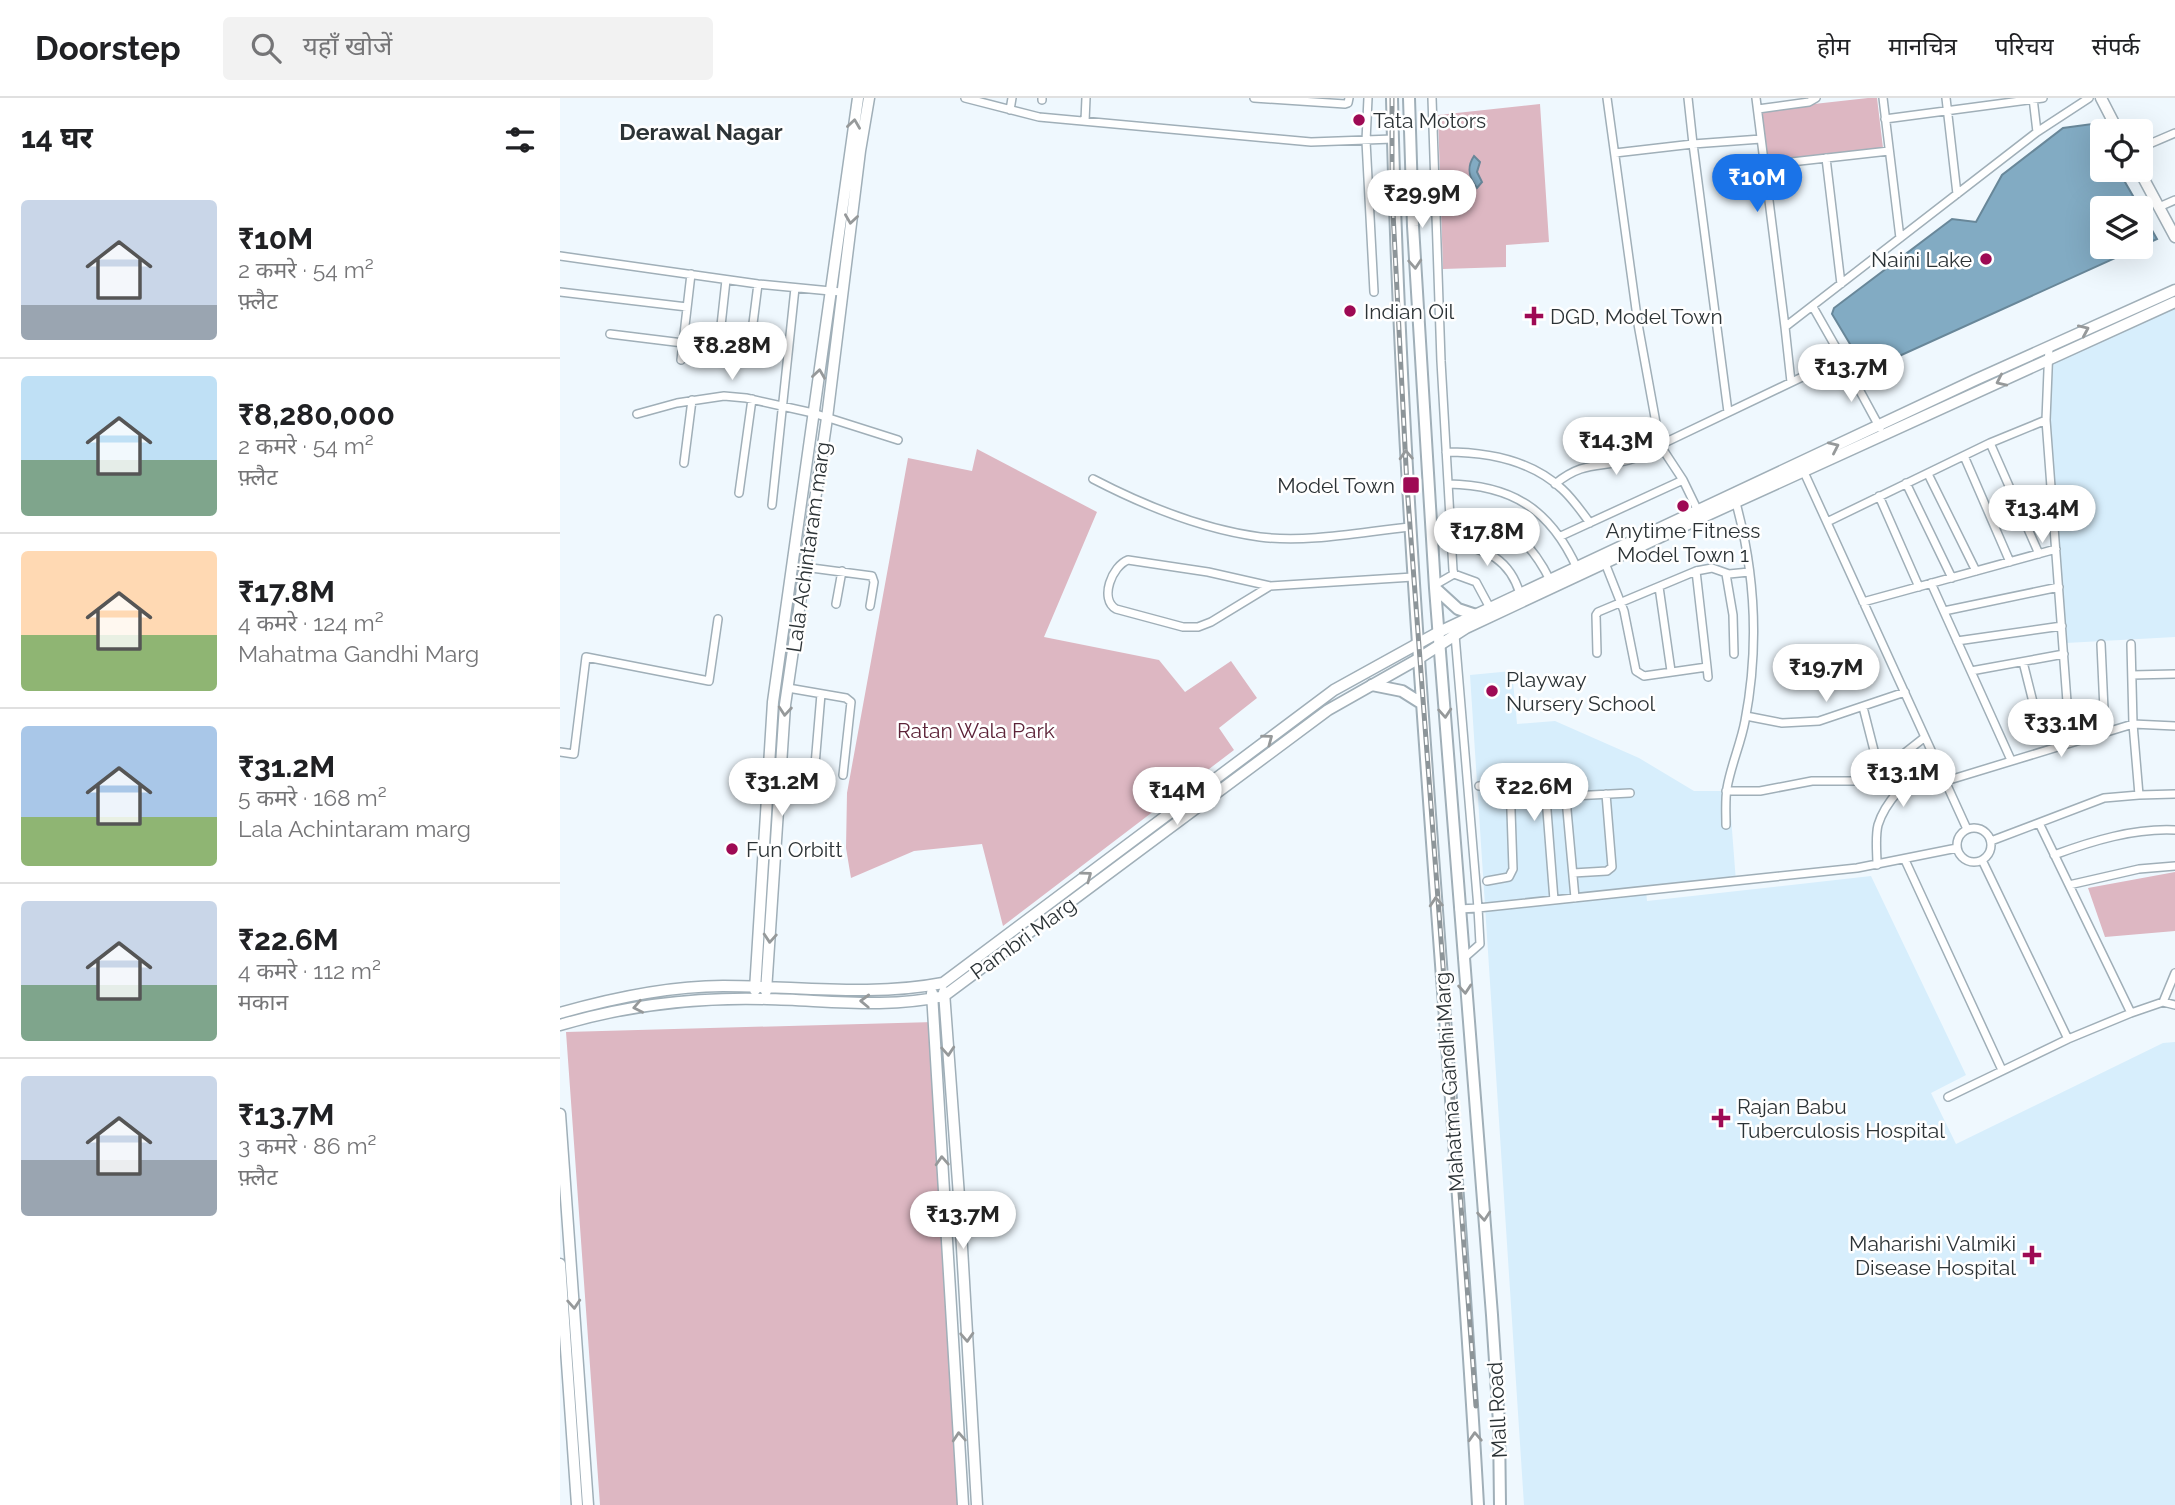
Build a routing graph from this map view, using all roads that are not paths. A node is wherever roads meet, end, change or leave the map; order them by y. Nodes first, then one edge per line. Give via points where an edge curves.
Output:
1 (858, 98) edge
2 (869, 98) edge
3 (965, 98) edge
4 (1012, 98) edge
5 (1086, 98) edge
6 (1254, 98) edge
7 (1349, 98) edge
8 (1367, 98) edge
9 (1392, 98) edge
10 (1409, 98) edge
11 (1432, 98) edge
12 (1607, 98) edge
13 (1688, 98) edge
14 (1756, 98) edge
15 (1816, 98) edge
16 (1883, 98) edge
17 (1946, 98) edge
18 (2043, 98) edge
19 (2089, 98) edge
20 (2101, 98) edge
21 (2033, 99) edge
22 (1758, 109) junction
23 (1010, 110) junction
24 (1948, 110) junction
25 (1885, 119) junction
26 (2112, 119) edge
27 (1085, 121) junction
28 (2037, 132) junction
29 (2175, 133) edge
30 (1393, 139) junction
31 (1761, 139) junction
32 (1366, 141) junction
33 (2153, 142) edge
34 (1693, 144) junction
35 (855, 150) junction
36 (1889, 151) junction
37 (1615, 153) junction
38 (1826, 158) junction
39 (1765, 165) junction
40 (2145, 182) edge
41 (1957, 194) junction
42 (2175, 200) edge
43 (2159, 207) junction
44 (2175, 237) edge
45 (1900, 238) junction
46 (560, 256) edge
47 (691, 274) junction
48 (726, 279) junction
49 (758, 284) junction
50 (1841, 284) junction
51 (795, 288) junction
52 (2175, 289) edge
53 (560, 292) edge
54 (836, 292) junction
55 (1374, 292) dead end
56 (2175, 302) edge
57 (687, 307) junction
58 (1812, 307) junction
59 (1785, 327) junction
60 (610, 334) dead end
61 (683, 343) junction
62 (2049, 346) junction
63 (718, 353) dead end
64 (749, 355) dead end
65 (1842, 358) junction
66 (2049, 359) junction
67 (681, 360) dead end
68 (1791, 382) junction
69 (752, 399) junction
70 (692, 400) junction
71 (783, 406) junction
72 (1728, 412) junction
73 (813, 413) junction
74 (637, 414) dead end
75 (827, 418) junction
76 (2046, 420) junction
77 (1879, 426) junction
78 (1884, 436) junction
79 (898, 440) dead end
80 (1990, 443) junction
81 (1660, 445) junction
82 (1446, 452) junction
83 (1964, 456) junction
84 (684, 463) dead end
85 (1802, 468) junction
86 (1928, 474) junction
87 (1093, 479) dead end
88 (1683, 480) junction
89 (1906, 483) junction
90 (1448, 484) junction
91 (1555, 484) junction
92 (739, 493) dead end
93 (1879, 496) junction
94 (1735, 503) junction
95 (772, 505) dead end
96 (1698, 511) junction
97 (1450, 514) junction
98 (1827, 522) junction
99 (1590, 523) junction
100 (1410, 527) junction
101 (1561, 536) junction
102 (1451, 546) junction
103 (2056, 549) junction
104 (2039, 554) junction
105 (2010, 562) junction
106 (1605, 563) junction
107 (804, 567) junction
108 (1577, 568) junction
109 (842, 571) junction
110 (1696, 571) junction
111 (1976, 571) junction
112 (1749, 572) junction
113 (1726, 573) junction
114 (1454, 574) junction
115 (1413, 577) junction
116 (1951, 578) junction
117 (1550, 580) junction
118 (1931, 583) junction
119 (1270, 586) junction
120 (1435, 587) junction
121 (1659, 587) junction
122 (1919, 587) junction
123 (2059, 587) junction
124 (1521, 594) junction
125 (1621, 602) junction
126 (1864, 602) junction
127 (836, 604) dead end
128 (870, 606) dead end
129 (1490, 608) junction
130 (1944, 611) junction
131 (1476, 615) junction
132 (718, 619) dead end
133 (2062, 626) junction
134 (1439, 632) junction
135 (1455, 635) junction
136 (1957, 641) junction
137 (2101, 644) dead end
138 (2131, 644) dead end
139 (1416, 645) junction
140 (1440, 645) junction
141 (1597, 653) dead end
142 (1734, 654) dead end
143 (2064, 654) junction
144 (1418, 659) junction
145 (2023, 662) junction
146 (1707, 667) junction
147 (1671, 671) junction
148 (1971, 671) junction
149 (2175, 674) edge
150 (2132, 675) junction
151 (1708, 677) dead end
152 (1372, 684) junction
153 (788, 688) junction
154 (1905, 692) junction
155 (821, 694) junction
156 (1421, 703) junction
157 (1863, 707) junction
158 (2035, 710) dead end
159 (1746, 716) junction
160 (2133, 724) junction
161 (2175, 726) edge
162 (2105, 732) junction
163 (1926, 737) junction
164 (2070, 742) junction
165 (560, 752) edge
166 (1935, 757) junction
167 (2011, 760) junction
168 (1880, 774) junction
169 (844, 775) dead end
170 (814, 777) dead end
171 (1946, 781) junction
172 (1510, 782) junction
173 (1479, 786) dead end
174 (1726, 791) junction
175 (1630, 793) dead end
176 (1606, 794) junction
177 (2138, 794) junction
178 (2175, 794) edge
179 (2039, 823) junction
180 (1726, 825) dead end
181 (1152, 827) junction
182 (1967, 829) junction
183 (2175, 830) edge
184 (1158, 837) junction
185 (1991, 841) junction
186 (1957, 848) junction
187 (2054, 855) junction
188 (1905, 860) junction
189 (1982, 860) junction
190 (1877, 864) junction
191 (2175, 866) edge
192 (1573, 873) junction
193 (1487, 881) dead end
194 (2069, 885) junction
195 (1575, 898) junction
196 (1554, 900) junction
197 (1478, 908) junction
198 (1459, 909) junction
199 (1463, 960) junction
200 (2175, 973) edge
201 (943, 983) junction
202 (931, 985) junction
203 (761, 987) junction
204 (944, 996) junction
205 (933, 998) junction
206 (761, 999) junction
207 (2163, 1002) junction
208 (2175, 1004) edge
209 (560, 1013) edge
210 (2131, 1013) junction
211 (560, 1025) edge
212 (2068, 1039) junction
213 (2003, 1070) junction
214 (1948, 1097) dead end
215 (560, 1114) edge
216 (563, 1192) edge
217 (560, 1264) edge
218 (965, 1294) junction
219 (950, 1295) junction
220 (561, 1305) edge
221 (1492, 1315) joint
222 (577, 1342) junction
223 (563, 1343) edge
224 (565, 1426) edge
225 (1500, 1500) edge
226 (1478, 1502) edge
227 (577, 1505) edge
228 (588, 1505) edge
229 (963, 1505) edge
230 (977, 1505) edge

35 -> 1 street, Lala Achintaram marg
2 - 35 street, Lala Achintaram marg
3 - 23 street
4 - 23 street
5 - 27 street
6 - 7 street via 1345,104
8 - 32 street
9 - 30 main road
10 -> 120 main road
11 - 82 street
12 - 37 street
13 - 34 street
14 - 22 street
15 - 22 street
16 - 25 street
17 - 24 street
18 - 21 street
19 - 28 street
20 - 26 street
21 - 24 street
21 - 28 street
22 - 31 street
23 - 27 street
24 - 25 street
24 - 41 street
25 - 36 street
27 - 32 street via 1311,142
28 - 41 street
29 - 33 street
30 - 32 street
100 -> 30 main road
31 - 34 street
31 - 39 street
32 - 55 street
34 - 37 street
34 - 72 street
35 - 54 street, Lala Achintaram marg
36 - 38 street
36 - 45 street
37 - 81 street
38 - 39 street
38 - 50 street
39 - 59 street
40 - 43 street
41 - 45 street
42 - 43 street
43 - 44 street
45 - 50 street
46 - 47 street
47 - 48 street
47 - 57 street
48 - 49 street
48 - 63 street
49 - 51 street
49 - 64 street
50 - 58 street
51 - 54 street
51 - 71 street
62 -> 52 street
53 - 57 street
73 -> 54 street, Lala Achintaram marg
54 - 75 street, Lala Achintaram marg
56 - 66 street
57 - 61 street
58 - 59 street
58 - 65 street
59 - 68 street
60 - 61 street
61 - 67 street
62 - 66 street
62 - 77 street
65 - 68 street
65 - 77 street
66 - 76 street
66 -> 78 street
68 - 72 street
69 - 70 street
69 - 71 street
69 - 92 street
70 - 74 street
70 - 84 street
71 - 73 street
71 - 95 street
72 - 81 street
73 - 75 street
73 - 203 street, Lala Achintaram marg via 773,702
75 - 79 street
75 - 107 street, Lala Achintaram marg
76 - 80 street
76 - 103 street
77 - 78 street
85 -> 77 street
78 - 85 street
80 - 83 street
80 - 104 street
81 - 88 street
81 - 91 street via 1631,460 1576,470
82 - 90 street
82 - 91 street via 1490,453
83 - 86 street
83 - 105 street
85 - 94 street, Pambri Marg
85 - 96 street, Pambri Marg
85 - 98 street
86 - 89 street
86 - 111 street
87 - 100 street via 1137,502 1197,523 1260,537 1298,538
88 - 96 street
88 - 99 street
89 - 93 street
89 - 116 street
90 - 97 street
90 - 101 street via 1482,486 1511,495 1546,518
91 - 99 street
93 - 98 street
93 - 122 street
94 - 106 street, Pambri Marg
94 - 112 street
96 - 108 street, Pambri Marg
97 - 102 street
97 - 117 street via 1481,517 1506,528 1540,560
98 - 126 street
99 - 101 street
100 - 115 main road
101 - 108 street
102 - 114 street
102 - 124 street via 1468,546 1493,555 1512,573
103 - 104 street
103 - 123 street
104 - 105 street
105 - 111 street
106 - 125 street
106 - 135 street, Pambri Marg
107 - 109 street
107 - 153 street, Lala Achintaram marg
108 - 117 street, Pambri Marg
109 - 127 street
109 - 128 street via 872,576
110 - 113 street
110 - 121 street
110 - 146 street
111 - 116 street
112 - 113 street
112 - 159 street via 1754,638
113 - 142 street
114 - 120 street
114 - 129 street via 1476,582
115 - 119 street
115 - 139 main road
116 - 118 street
117 - 124 street, Pambri Marg
118 - 122 street
118 - 130 street
119 - 119 street via 1198,627 1116,609 1107,595 1118,566 1128,560
120 - 131 main road via 1453,606
120 - 134 main road
121 - 125 street
121 - 147 street
122 - 126 street
123 - 130 street
123 - 133 street
124 - 129 street, Pambri Marg
125 - 141 street via 1596,615
125 - 147 street via 1636,671 1644,676
126 - 154 street
129 - 131 street, Pambri Marg
130 - 136 street
131 - 134 street, Pambri Marg
132 - 165 street via 709,681 586,657 574,754
133 - 136 street
133 - 143 street
134 - 139 street, Pambri Marg
134 - 140 main road, Mahatma Gandhi Marg
135 - 140 street, Pambri Marg
135 - 197 street
136 - 148 street
137 - 162 street
138 - 150 street
139 - 144 main road, Mahatma Gandhi Marg
181 -> 139 street, Pambri Marg via 1313,704
140 - 144 street, Pambri Marg
140 -> 198 main road, Mahatma Gandhi Marg
143 - 145 street
143 - 164 street
144 - 152 street, Pambri Marg
144 - 156 main road, Mahatma Gandhi Marg
145 - 148 street
145 - 158 street
146 - 147 street
146 - 151 street
148 - 167 street
149 - 150 street
150 - 160 street
152 - 156 main road via 1402,691
152 - 184 street, Pambri Marg via 1328,710
153 - 155 street
153 -> 203 street, Lala Achintaram marg
154 - 157 street
154 - 163 street
155 - 169 street via 851,702
155 - 170 street
226 -> 156 main road, Mahatma Gandhi Marg
157 - 159 street via 1819,721 1782,723
157 - 168 street
159 - 174 street
160 - 161 street
160 - 162 street
160 - 177 street
162 - 164 street
163 - 166 street
163 - 168 street
164 - 167 street
166 - 171 street
166 - 190 street via 1884,812 1878,828
167 - 171 street
168 - 174 street via 1864,780
171 - 182 street
172 - 173 street
172 - 193 street via 1513,869 1509,877
172 - 196 street via 1545,785
174 - 180 street
175 - 176 street
176 - 192 street via 1612,867
176 - 192 street via 1566,799
177 - 178 street
177 - 179 street via 2104,799
179 - 185 street
179 - 187 street
181 - 184 street
201 -> 181 street, Pambri Marg
182 - 185 street via 1982,829
182 - 186 street
183 - 187 street via 2106,838
184 - 204 street, Pambri Marg
185 - 189 street
186 - 188 street
186 - 189 street via 1967,860
187 - 194 street
188 - 190 street
188 - 213 street
189 - 212 street
190 - 195 street
191 - 194 street via 2138,869
192 - 195 street
194 - 210 street
195 - 196 street
196 - 197 street
197 - 198 street
197 - 199 street via 1480,944
198 - 199 main road, Mahatma Gandhi Marg
199 -> 221 main road, Mahatma Gandhi Marg
200 - 207 street
201 - 202 street, Pambri Marg
201 - 204 street
202 - 203 street, Pambri Marg
202 - 205 street
203 - 206 street, Lala Achintaram marg
203 - 209 street, Pambri Marg via 650,992
204 - 205 street, Pambri Marg
204 -> 218 street
205 -> 206 street, Pambri Marg via 891,1002
219 -> 205 street
206 -> 211 street, Pambri Marg via 653,1005
207 - 208 street
207 - 210 street
210 - 212 street
212 - 213 street
213 - 214 street
215 - 216 street
216 -> 222 street
217 - 220 street
218 - 219 street
218 -> 230 street
229 -> 219 street
220 - 223 street
221 - 225 main road, Mall Road
222 - 223 street
222 - 228 street
223 - 224 street
224 - 227 street
225 - 226 main road

